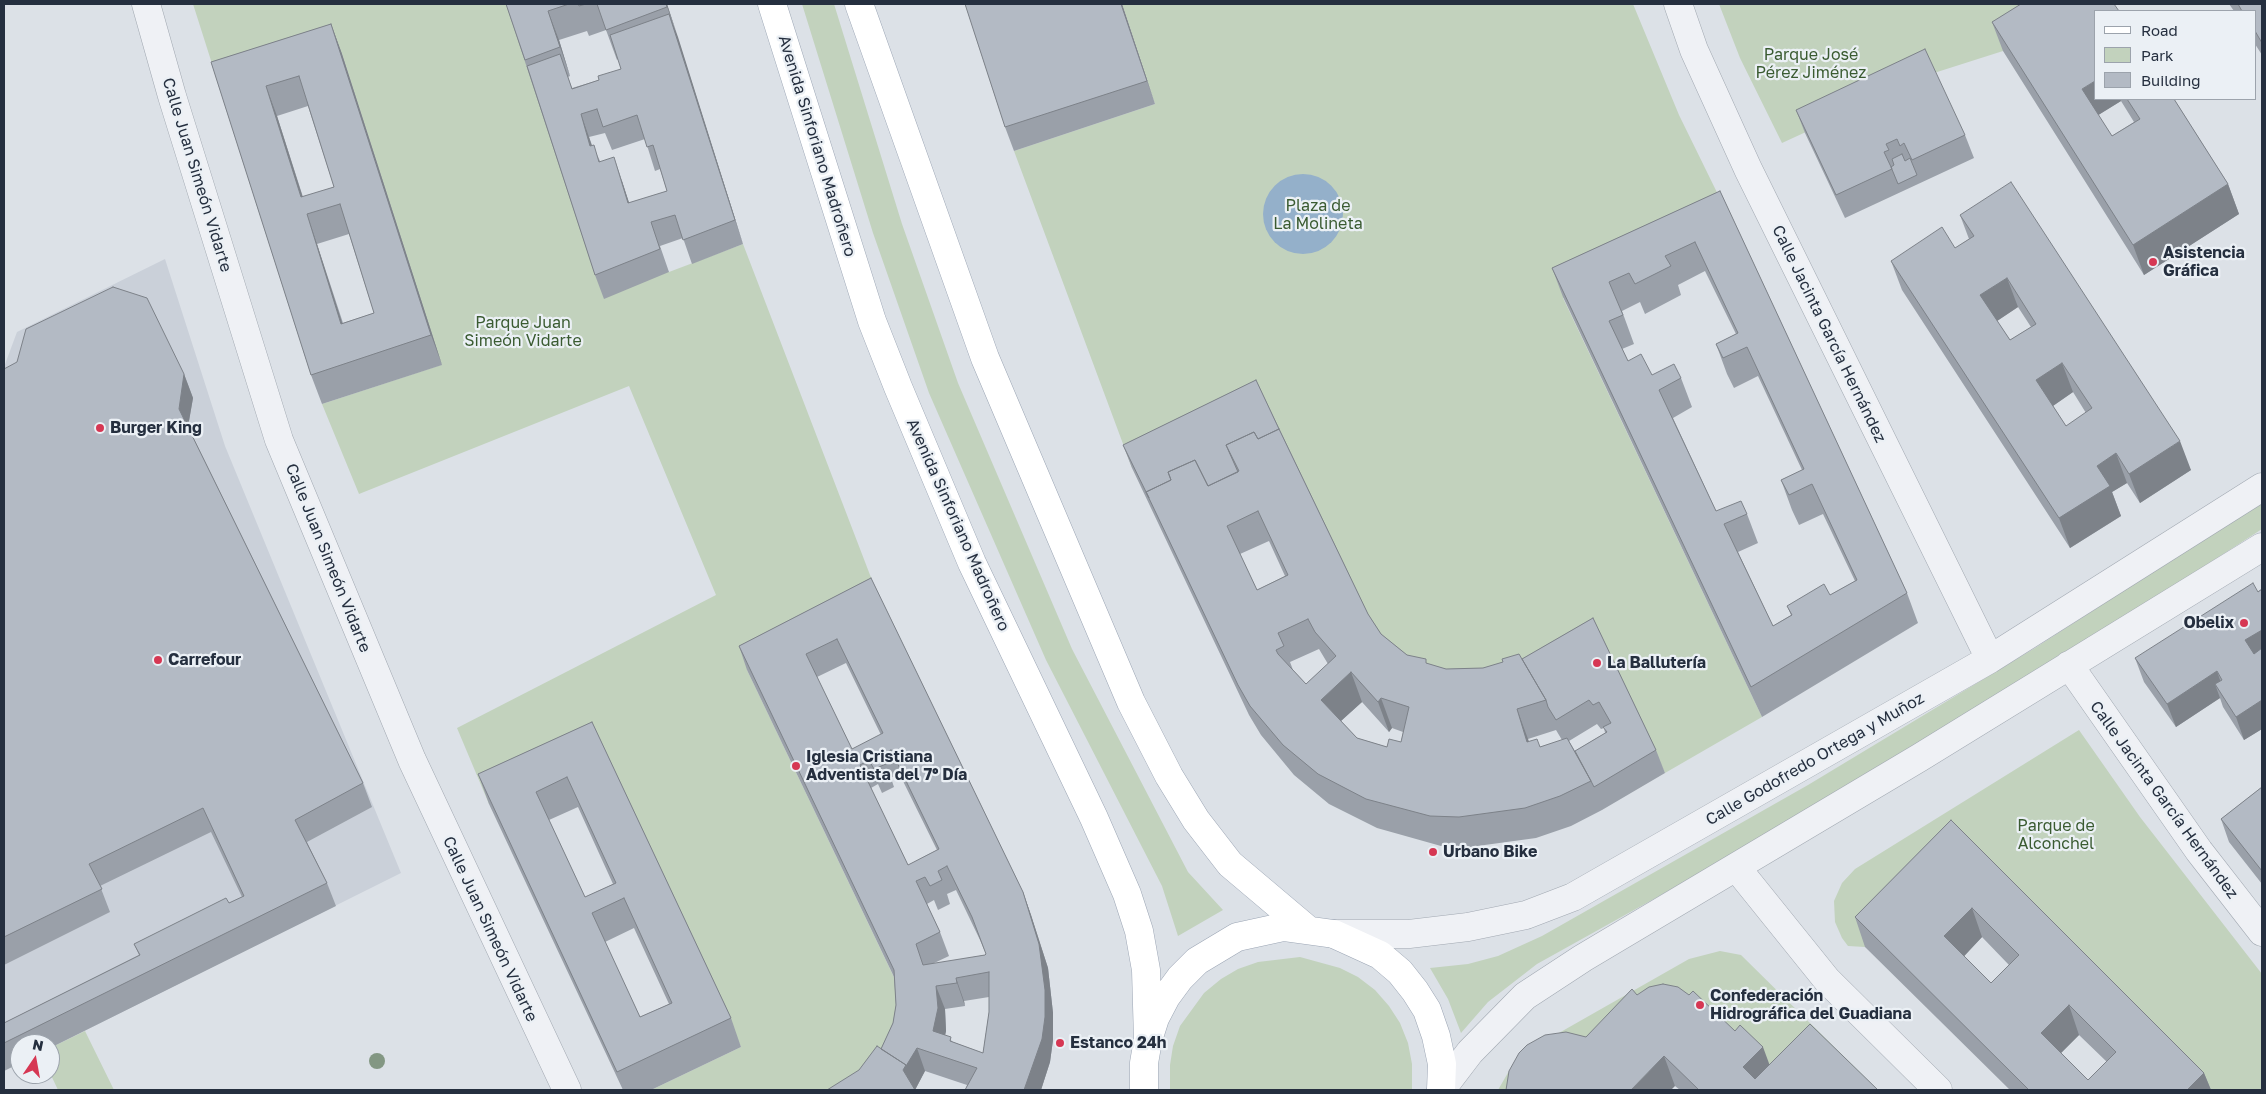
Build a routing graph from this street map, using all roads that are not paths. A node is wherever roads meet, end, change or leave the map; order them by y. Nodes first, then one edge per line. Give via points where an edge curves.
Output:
1 (146, 4) edge
2 (772, 4) edge
3 (859, 4) edge
4 (1678, 4) edge
5 (2262, 487) edge
6 (2262, 547) edge
7 (1990, 659) junction
8 (2069, 665) junction
9 (1736, 867) junction
10 (1307, 929) junction
11 (2262, 932) edge
12 (1334, 934) junction
13 (1148, 1040) junction
14 (1143, 1089) edge
15 (567, 1090) edge
16 (1441, 1090) edge
17 (1938, 1090) edge

1 - 15 street, Calle Juan Simeón Vidarte via 279,440 412,760
2 - 13 main road, Avenida Sinforiano Madroñero via 872,321 898,387 972,563 1090,809 1127,894 1139,931 1146,970
3 - 10 main road via 985,358 1131,702 1196,820 1224,856 1267,898
4 - 7 street, Calle Jacinta García Hernández via 1694,50 1748,169
5 - 7 street, Calle Godofredo Ortega y Muñoz
6 - 8 street
7 - 12 street, Calle Godofredo Ortega y Muñoz via 1574,897 1526,915 1468,927 1409,934
8 - 9 street
8 - 11 street, Calle Jacinta García Hernández via 2199,851
9 - 16 street via 1525,996 1470,1052
9 - 17 street via 1827,980
10 - 12 main road
10 - 13 main road via 1283,927 1259,931 1237,938 1197,961 1166,997
12 - 16 main road via 1380,955 1415,991 1427,1010 1436,1036 1442,1064
13 - 14 main road

